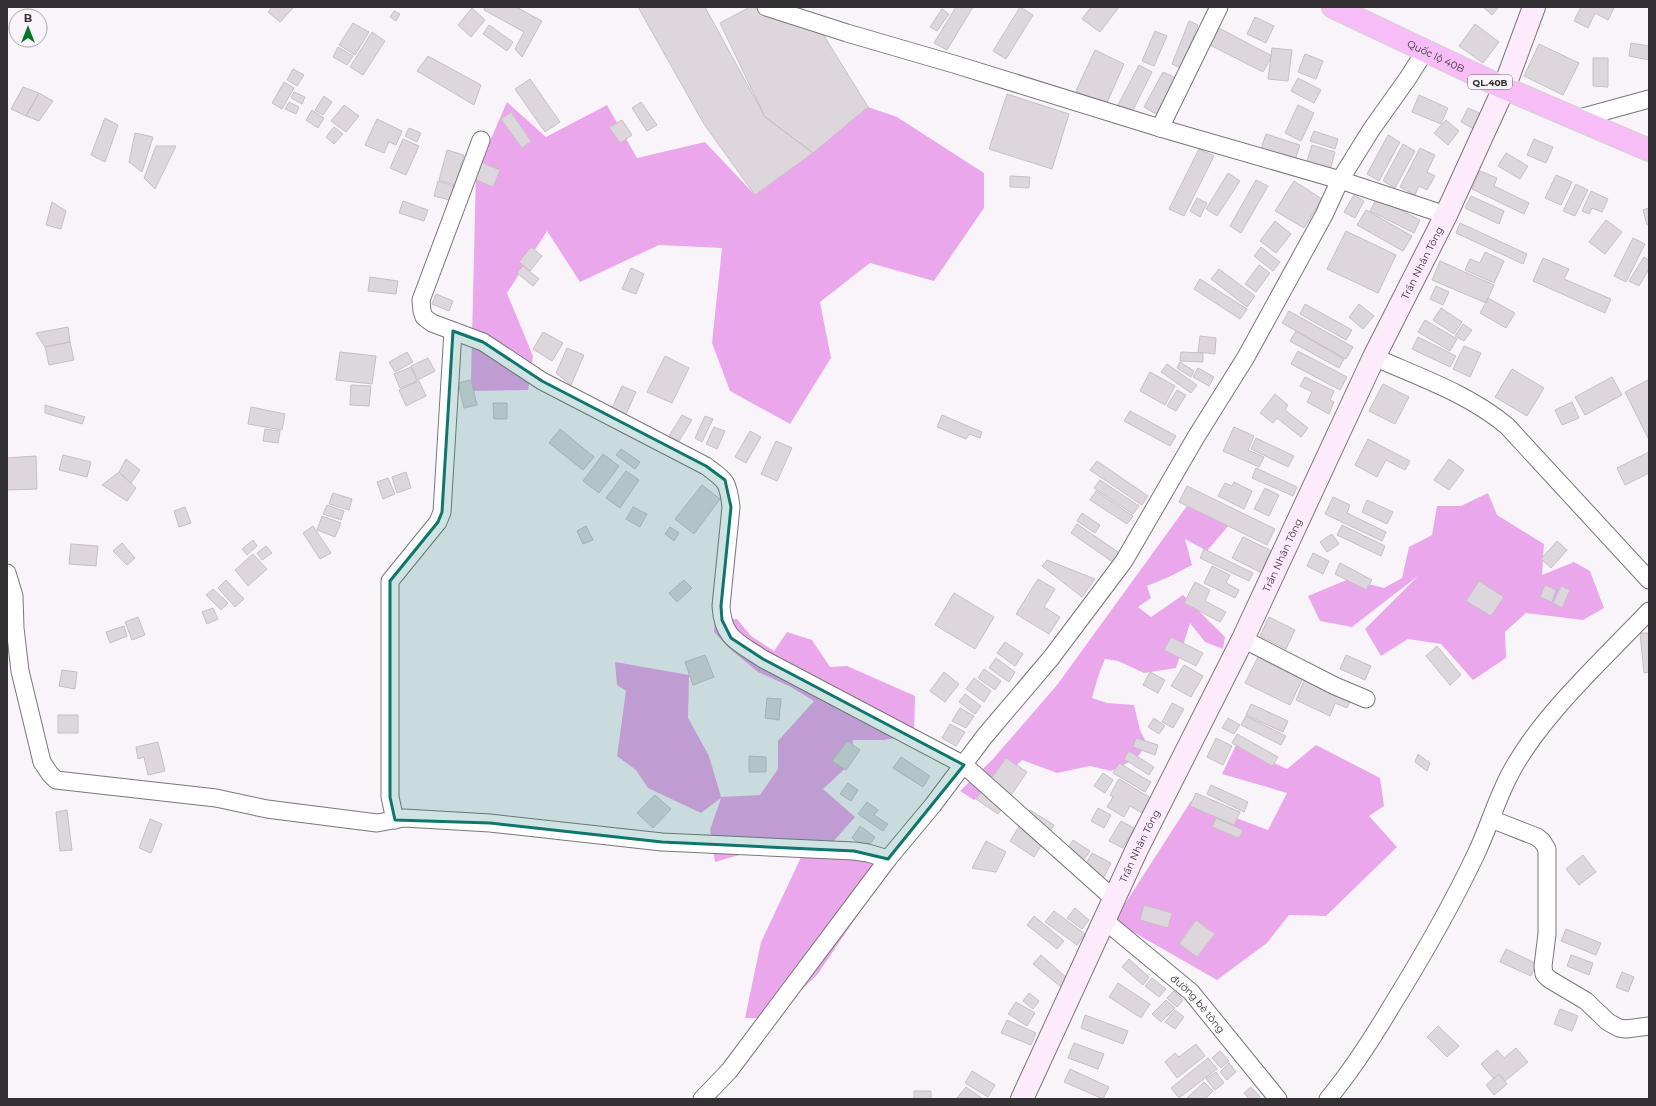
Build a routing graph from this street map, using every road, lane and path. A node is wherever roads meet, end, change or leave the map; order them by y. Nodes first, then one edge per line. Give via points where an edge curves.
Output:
1 (766, 7) edge
2 (1218, 7) edge
3 (1333, 7) edge
4 (1534, 7) edge
5 (1425, 51) junction
6 (1504, 88) junction
7 (1649, 99) edge
8 (1576, 119) junction
9 (1160, 128) junction
10 (481, 140) dead end
11 (1649, 150) edge
12 (1340, 180) junction
13 (1446, 215) junction
14 (452, 331) junction
15 (1374, 357) junction
16 (7, 574) edge
17 (1649, 580) edge
18 (1649, 611) edge
19 (11, 622) edge
20 (1243, 639) junction
21 (1366, 699) dead end
22 (964, 765) junction
23 (1491, 819) junction
24 (394, 820) junction
25 (888, 859) junction
26 (1114, 899) junction
27 (1104, 920) junction
28 (1649, 1026) edge
29 (702, 1099) edge
30 (1022, 1099) edge
31 (1278, 1099) edge
32 (1328, 1099) edge

1 - 9 street
2 - 9 street
3 - 5 highway, Quốc lộ 40B / QL.40B
4 - 6 street, Trần Nhân Tông
5 - 6 highway, Quốc lộ 40B / QL.40B
5 - 12 street
6 - 8 highway, Quốc lộ 40B / QL.40B
6 - 13 street, Trần Nhân Tông
7 - 8 street
8 - 11 highway, Quốc lộ 40B / QL.40B
9 - 12 street
10 - 14 street via 421,300 424,317
12 - 13 street
12 - 22 street via 1324,215 1246,357 1124,561 1051,658 984,737
13 - 15 street, Trần Nhân Tông
14 - 22 street via 483,342 542,381 706,466 725,480 731,507 721,606 722,620 732,638 763,659
14 - 24 street via 442,512 438,522 390,581 390,797
15 - 17 street via 1493,414
15 - 20 street, Trần Nhân Tông
16 - 19 street via 14,596
18 - 23 street via 1581,682 1537,734 1509,776
19 - 24 street via 42,762 56,780 216,798 267,809 341,819 377,823
20 - 21 street
20 - 26 street, Trần Nhân Tông via 1137,848
22 - 25 street
22 - 26 street
23 - 28 street via 1537,837 1547,849 1547,934 1544,974 1586,1001 1608,1022 1619,1028
23 - 32 street via 1455,896 1414,970 1353,1067
24 - 25 street via 413,818 490,823 662,842 854,851
25 - 29 street via 729,1070
26 - 27 street, Trần Nhân Tông
27 - 30 street, Trần Nhân Tông
27 - 31 street, đường bê tông via 1191,992

